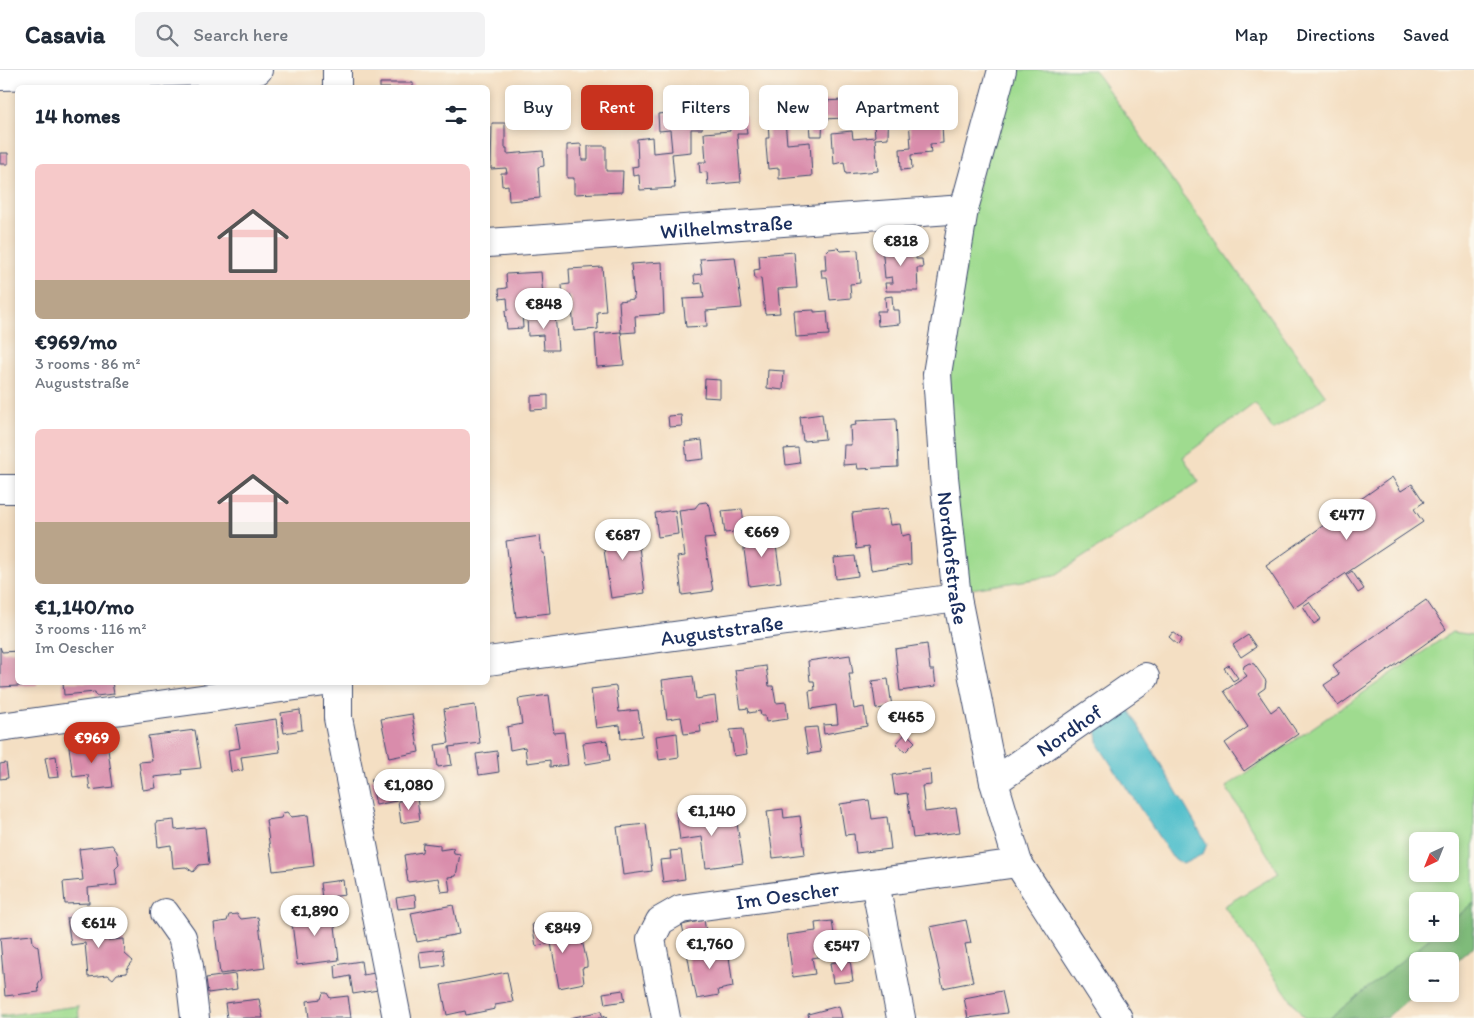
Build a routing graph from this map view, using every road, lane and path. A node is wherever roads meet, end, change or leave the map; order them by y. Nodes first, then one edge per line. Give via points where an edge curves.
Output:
1 (258, 70) edge
2 (337, 70) edge
3 (1002, 70) edge
4 (124, 72) edge
5 (0, 76) edge
6 (337, 85) edge
7 (964, 209) junction
8 (490, 243) edge
9 (15, 489) edge
10 (0, 490) edge
11 (957, 598) junction
12 (490, 661) edge
13 (1145, 677) dead end
14 (303, 685) edge
15 (338, 685) edge
16 (0, 727) edge
17 (994, 782) junction
18 (1018, 863) junction
19 (875, 883) junction
20 (165, 913) dead end
21 (195, 1018) edge
22 (397, 1018) edge
23 (666, 1018) edge
24 (901, 1018) edge
25 (1118, 1018) edge

1 - 4 street
2 - 6 street
3 - 7 street, Nordhofstraße
4 - 5 street
7 - 8 street, Wilhelmstraße
7 - 11 street, Nordhofstraße via 937,374
9 - 10 street
11 - 12 street, Auguststraße
11 - 17 street, Nordhofstraße
13 - 17 street, Nordhof
14 - 16 street
15 - 22 street via 338,718
17 - 18 street, Nordhofstraße
18 - 19 street, Im Oescher
18 - 25 street, Nordhofstraße
19 - 23 street, Im Oescher via 681,909 660,921 651,939
19 - 24 street
20 - 21 street via 182,937

